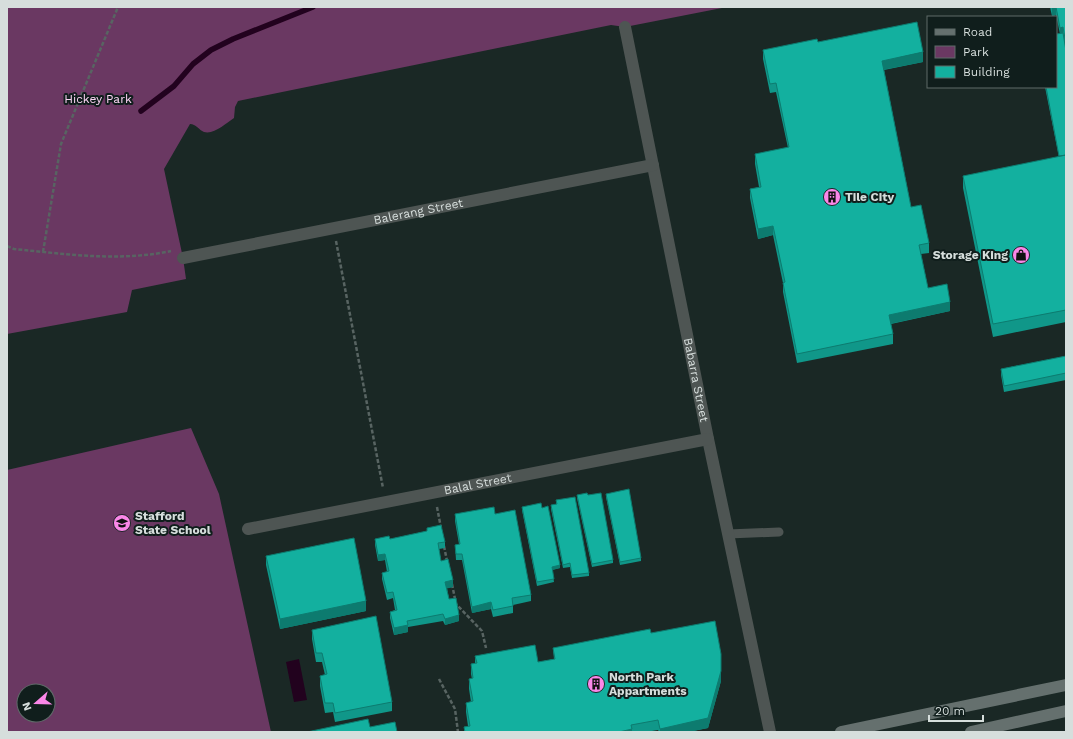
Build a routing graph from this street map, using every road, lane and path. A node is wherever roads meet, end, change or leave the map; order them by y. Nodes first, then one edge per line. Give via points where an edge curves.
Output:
1 (118, 7) edge
2 (625, 27) dead end
3 (654, 165) junction
4 (334, 228) junction
5 (7, 246) edge
6 (43, 252) junction
7 (183, 258) joint
8 (708, 439) junction
9 (434, 493) junction
10 (386, 502) junction
11 (248, 529) dead end
12 (441, 531) edge
13 (779, 532) dead end
14 (728, 534) junction
15 (444, 543) edge
16 (448, 566) edge
17 (451, 580) edge
18 (486, 648) dead end
19 (439, 679) dead end
20 (1066, 686) edge
21 (1066, 711) edge
22 (458, 732) edge
23 (770, 732) edge
24 (841, 732) edge
25 (971, 732) edge

1 - 6 path via 61,144
2 - 3 street, Babarra Street
3 - 4 street, Balerang Street
3 - 8 street, Babarra Street
4 - 7 street, Balerang Street
4 - 10 path
5 - 6 path
6 - 7 path via 148,256 177,250
8 - 9 street, Balal Street
8 - 14 street, Babarra Street
9 - 10 street, Balal Street
9 - 12 path
10 - 11 street, Balal Street
13 - 14 lane
14 - 23 street, Babarra Street
15 - 16 path
17 - 18 path via 456,604 482,631
19 - 22 path via 455,709
20 - 24 main road
21 - 25 main road

